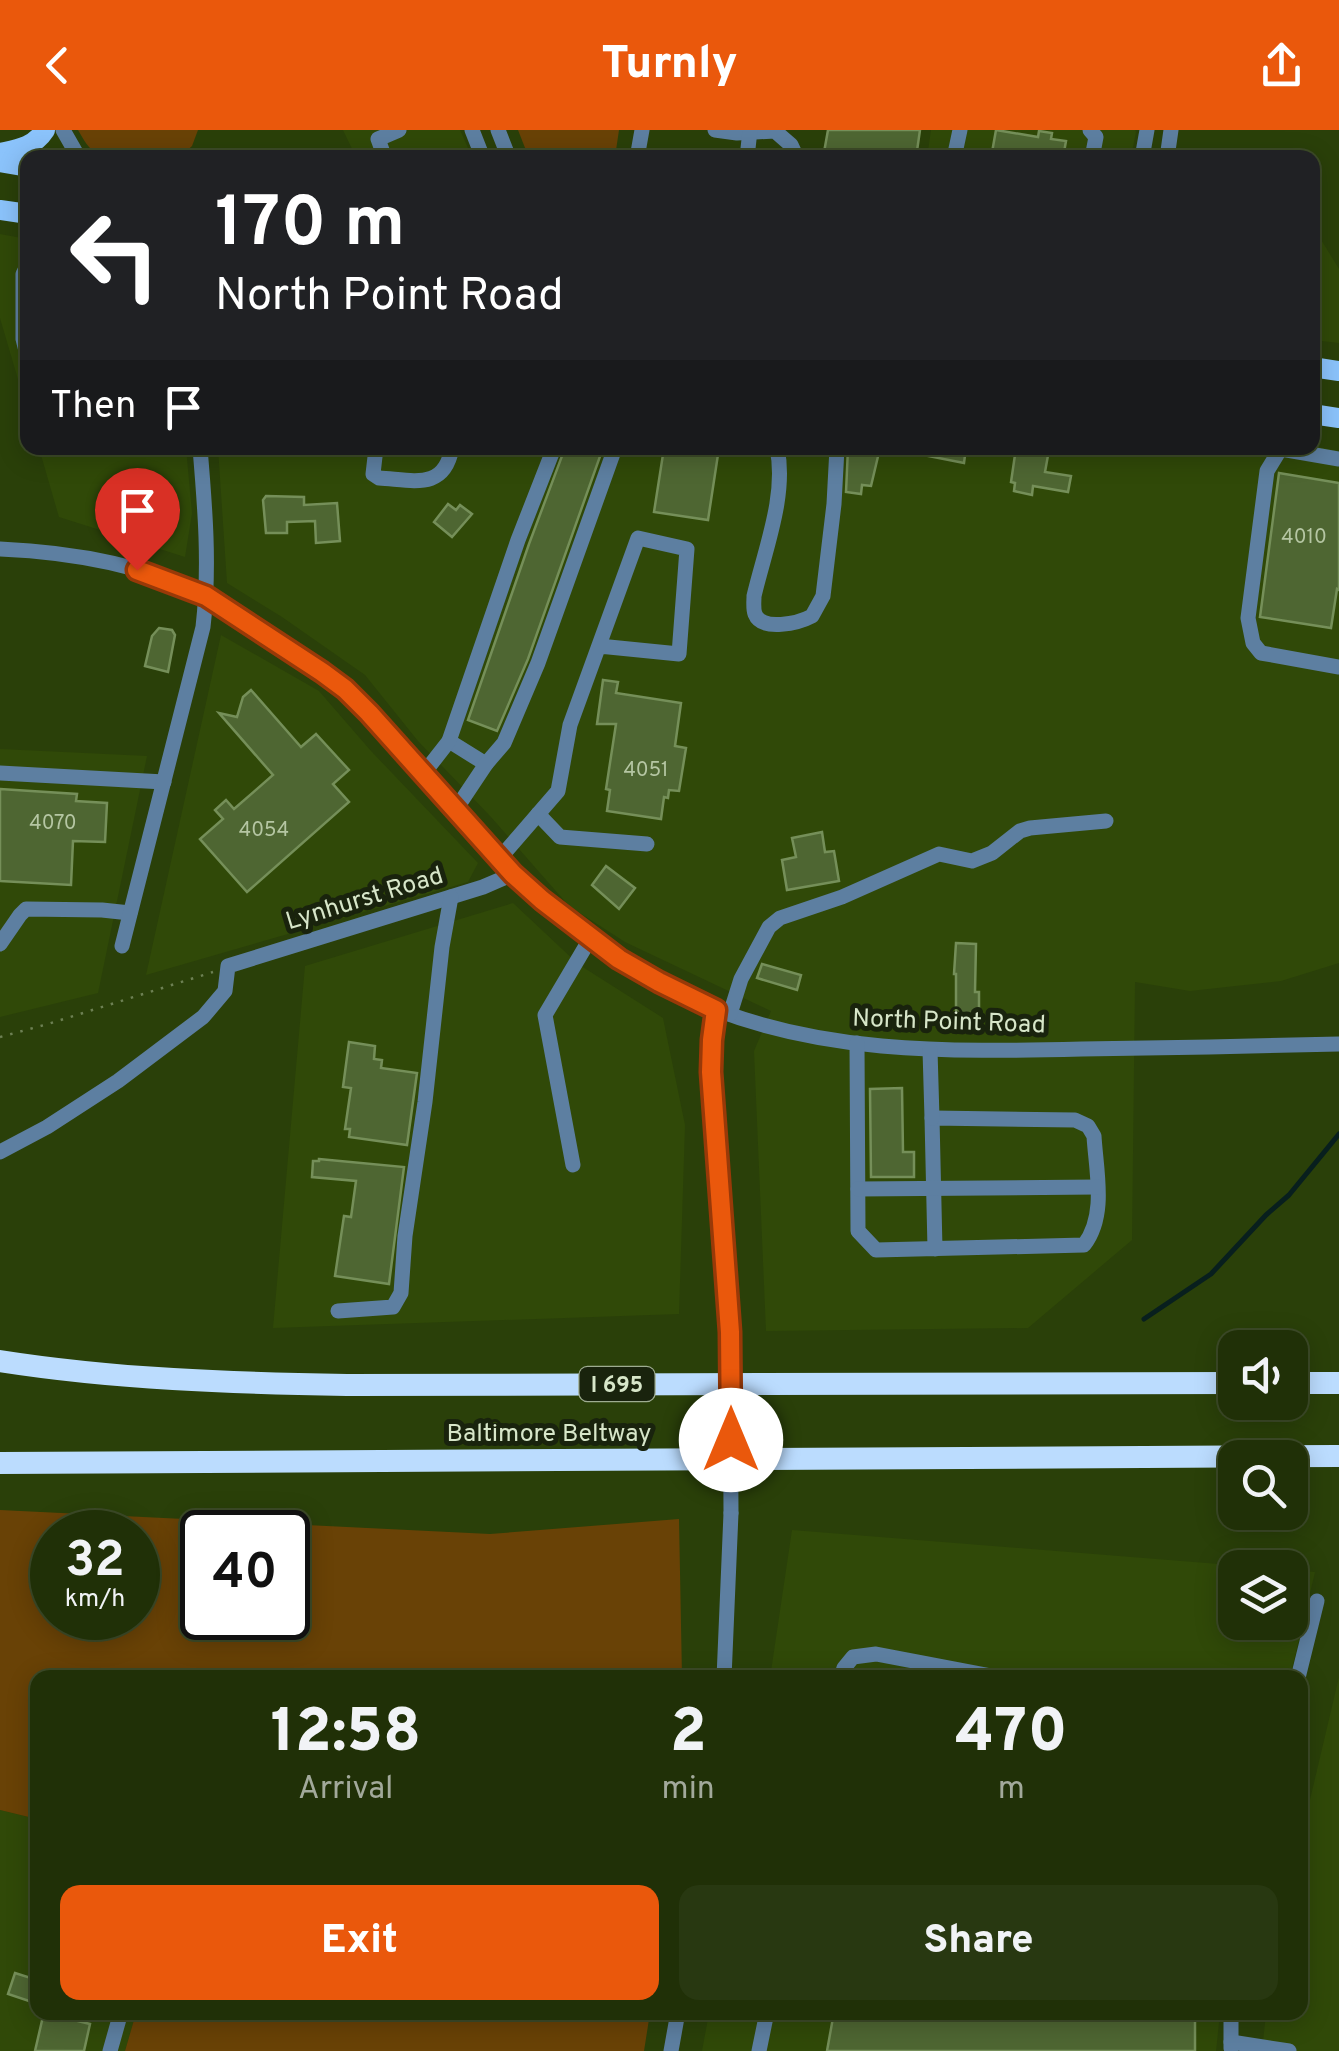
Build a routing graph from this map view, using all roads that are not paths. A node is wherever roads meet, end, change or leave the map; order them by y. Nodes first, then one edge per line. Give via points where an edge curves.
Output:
1 (45, 130) edge
2 (399, 130) edge
3 (715, 130) edge
4 (750, 131) edge
5 (382, 150) edge
6 (794, 150) edge
7 (0, 153) edge
8 (201, 455) edge
9 (375, 455) edge
10 (449, 455) edge
11 (551, 455) edge
12 (612, 455) edge
13 (779, 455) edge
14 (836, 455) edge
15 (1277, 455) edge
16 (0, 548) edge
17 (206, 596) junction
18 (600, 646) junction
19 (1339, 667) edge
20 (449, 741) junction
21 (486, 764) junction
22 (0, 773) edge
23 (424, 773) junction
24 (164, 782) junction
25 (456, 809) junction
26 (538, 814) junction
27 (1106, 821) dead end
28 (647, 844) dead end
29 (500, 858) junction
30 (513, 874) junction
31 (451, 896) junction
32 (130, 914) junction
33 (590, 939) junction
34 (0, 944) edge
35 (122, 946) dead end
36 (723, 1012) junction
37 (857, 1043) junction
38 (1339, 1044) edge
39 (930, 1050) junction
40 (932, 1118) junction
41 (0, 1152) edge
42 (573, 1165) dead end
43 (1097, 1186) junction
44 (858, 1189) junction
45 (934, 1189) junction
46 (936, 1249) junction
47 (338, 1311) dead end
48 (0, 1361) edge
49 (1218, 1383) edge
50 (1308, 1383) edge
51 (1339, 1383) edge
52 (1339, 1456) edge
53 (0, 1463) edge
54 (1317, 1601) dead end
55 (724, 1670) edge
56 (843, 1670) edge
57 (960, 1670) edge
58 (1300, 1670) edge
59 (119, 2020) edge
60 (677, 2020) edge
61 (765, 2020) edge
62 (1231, 2020) edge
63 (1231, 2046) edge
64 (110, 2051) edge
65 (671, 2051) edge
66 (759, 2051) edge
67 (1289, 2051) edge

1 - 7 main road via 31,145
2 - 5 street via 378,138
3 - 4 street
4 - 6 street via 775,131
8 - 17 street
9 - 10 street via 373,474 379,478 429,480 443,471
11 - 20 street
12 - 21 street via 538,663 504,743
13 - 14 street via 779,492 754,596 756,617 773,623 812,616 823,596
15 - 19 street via 1268,471 1248,618 1253,643 1260,653
16 - 17 street, North Point Road via 105,561
17 - 23 street, North Point Road via 345,689
17 - 24 street
18 - 18 street via 638,538 687,548 679,654
18 - 26 street via 570,725 558,791
20 - 21 street
20 - 23 street
21 - 25 street
22 - 24 street
23 - 25 street, North Point Road
24 - 32 street
25 - 29 street, North Point Road
26 - 28 street via 560,837
26 - 29 street
27 - 36 street via 1030,828 972,861 939,854 780,918 769,926
29 - 30 street, North Point Road
30 - 31 street, Lynhurst Road
30 - 33 street, North Point Road
31 - 41 street, Lynhurst Road via 228,966 225,991 203,1017 118,1081
31 - 47 street via 401,1294 393,1307
32 - 34 street via 26,909
32 - 35 street
33 - 36 street, North Point Road
33 - 42 street via 545,1015
36 - 37 street, North Point Road
36 - 55 street, bridge via 712,1040 711,1072 730,1332
37 - 39 street, North Point Road
37 - 44 street
38 - 39 street, North Point Road
39 - 40 street
40 - 43 street via 1075,1120 1094,1136
40 - 45 street
43 - 45 street
43 - 46 street via 1098,1213 1084,1244
44 - 45 street
44 - 46 street via 858,1231 876,1250
45 - 46 street
48 - 49 highway, Baltimore Beltway / I 695 via 258,1384
50 - 51 highway
52 - 53 highway, Baltimore Beltway
54 - 58 street
56 - 57 street via 853,1657 876,1654
59 - 64 street
60 - 65 street
61 - 66 street
62 - 63 street
63 - 67 street

